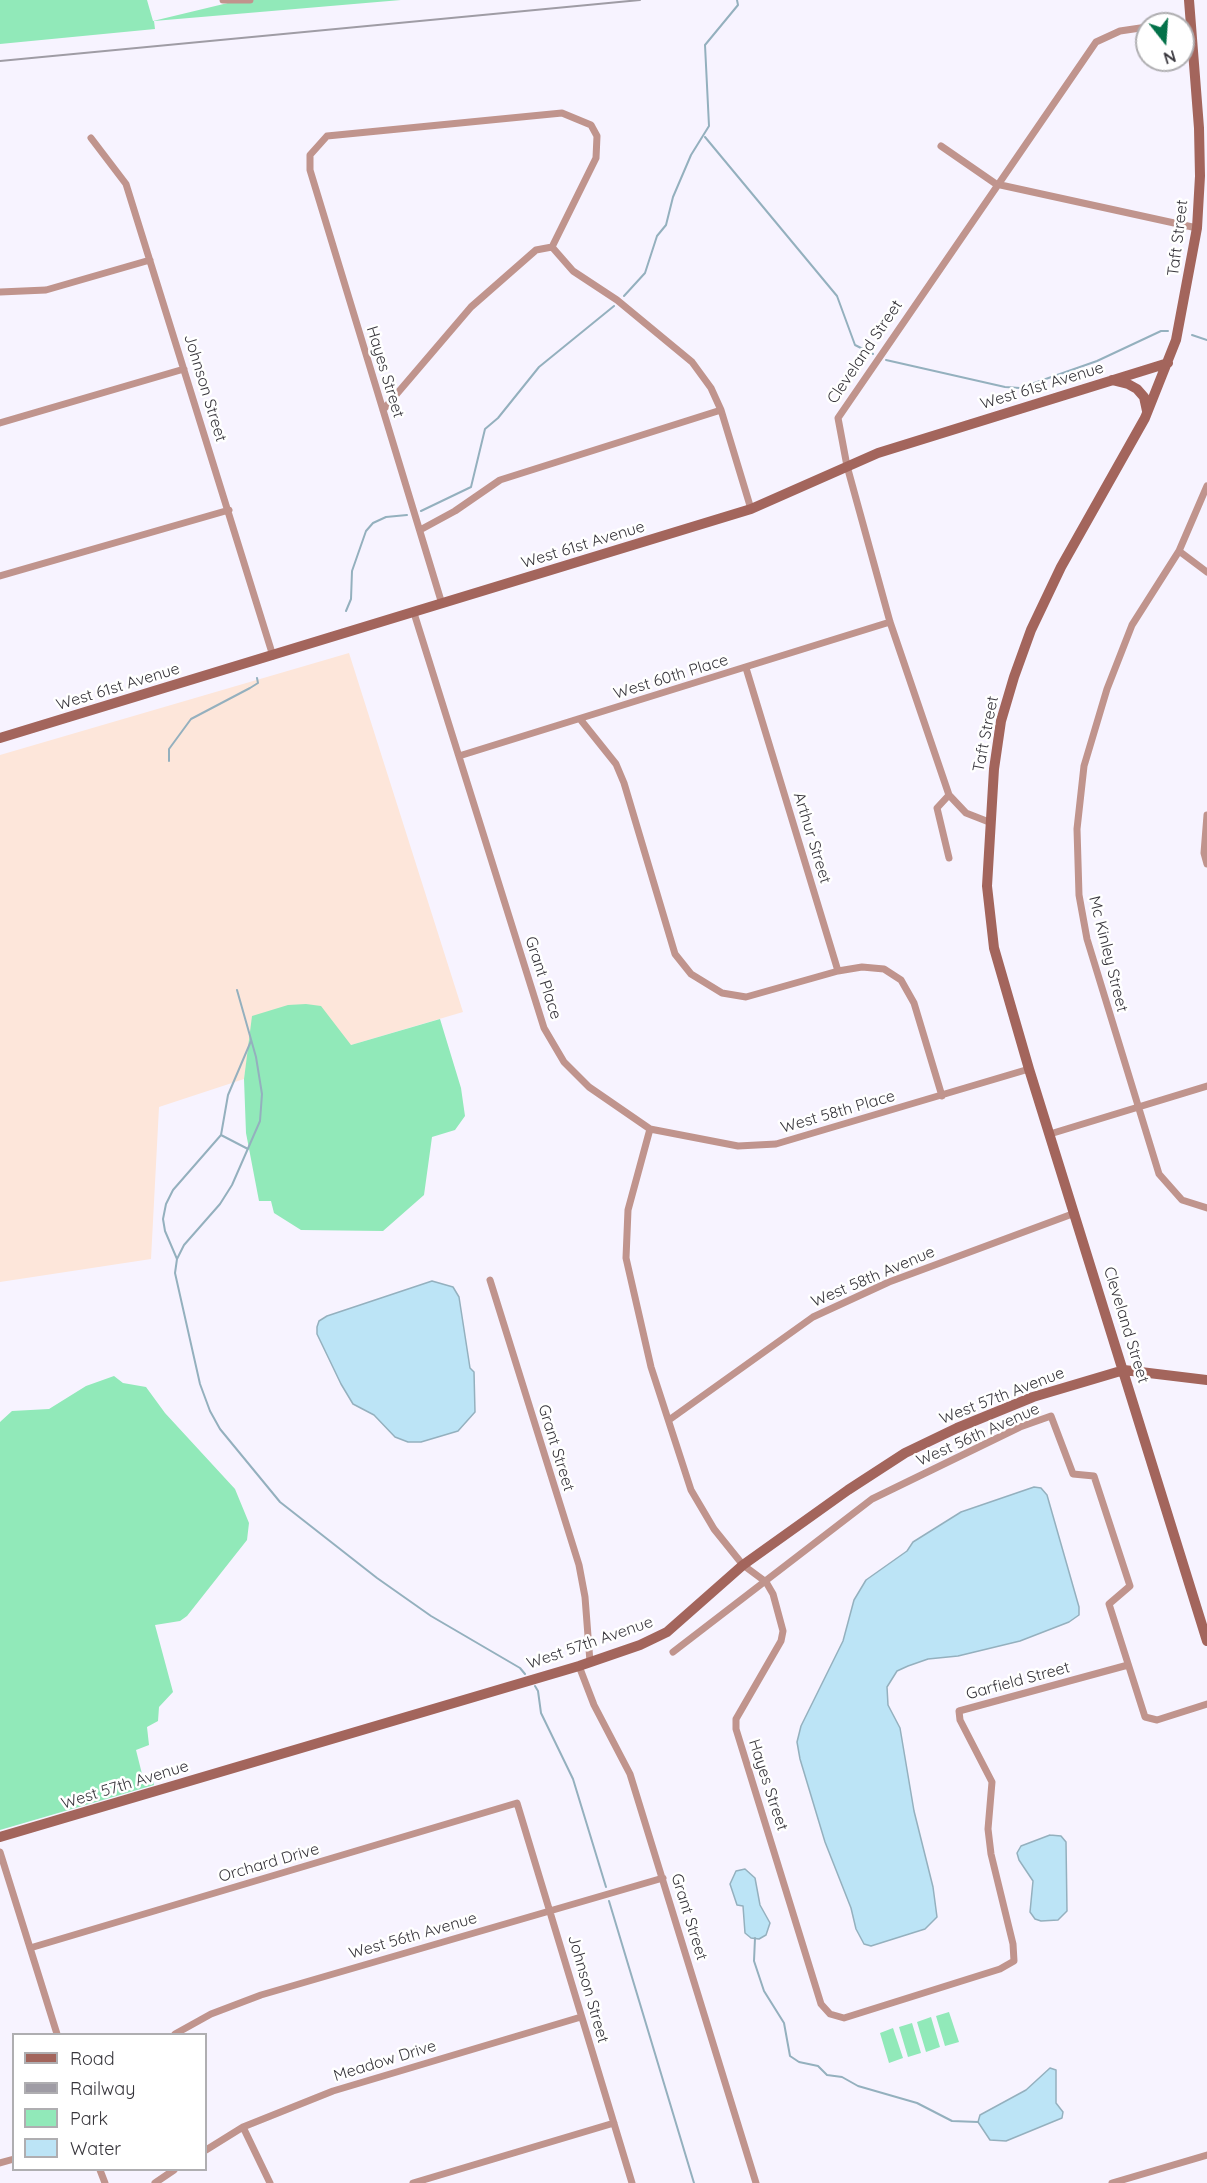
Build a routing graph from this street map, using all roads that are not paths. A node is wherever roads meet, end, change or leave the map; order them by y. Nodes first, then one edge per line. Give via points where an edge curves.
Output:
1 (223, 0) edge
2 (250, 0) edge
3 (1189, 0) edge
4 (1135, 29) edge
5 (92, 138) dead end
6 (941, 146) dead end
7 (996, 184) junction
8 (1197, 228) junction
9 (552, 247) junction
10 (150, 260) junction
11 (0, 292) edge
12 (1168, 363) junction
13 (184, 369) junction
14 (1112, 380) junction
15 (383, 410) junction
16 (721, 410) junction
17 (1147, 411) junction
18 (0, 423) edge
19 (847, 466) junction
20 (1207, 486) edge
21 (751, 509) junction
22 (229, 510) junction
23 (420, 530) junction
24 (1179, 551) junction
25 (1207, 572) edge
26 (0, 576) edge
27 (442, 604) junction
28 (414, 613) junction
29 (890, 622) junction
30 (273, 656) junction
31 (746, 668) junction
32 (580, 719) junction
33 (0, 738) edge
34 (459, 756) junction
35 (949, 795) junction
36 (1206, 817) edge
37 (989, 822) junction
38 (949, 858) dead end
39 (1207, 864) edge
40 (838, 971) junction
41 (1014, 1018) joint
42 (1029, 1069) junction
43 (1207, 1086) edge
44 (942, 1096) junction
45 (1136, 1107) junction
46 (650, 1130) junction
47 (1050, 1134) junction
48 (1206, 1208) edge
49 (1076, 1213) junction
50 (490, 1280) dead end
51 (1124, 1371) junction
52 (1207, 1380) edge
53 (669, 1420) junction
54 (743, 1565) junction
55 (766, 1582) junction
56 (1207, 1641) edge
57 (673, 1653) dead end
58 (585, 1664) junction
59 (1128, 1665) junction
60 (1207, 1704) edge
61 (517, 1803) joint
62 (0, 1837) edge
63 (0, 1852) edge
64 (663, 1878) junction
65 (551, 1910) junction
66 (30, 1948) junction
67 (1014, 1961) joint
68 (581, 2017) junction
69 (57, 2033) edge
70 (177, 2033) edge
71 (614, 2123) junction
72 (243, 2127) junction
73 (207, 2149) edge
74 (1207, 2156) edge
75 (171, 2171) edge
76 (155, 2183) edge
77 (270, 2183) edge
78 (413, 2183) edge
79 (632, 2183) edge
80 (756, 2183) edge
81 (1112, 2183) edge

1 - 2 street
3 - 8 main road, Taft Street via 1199,128
4 - 7 street, Cleveland Street via 1096,42
5 - 10 street, Johnson Street via 126,184
6 - 7 street
7 - 8 street
7 - 19 street, Cleveland Street via 838,418
8 - 12 main road, Taft Street
9 - 15 street via 536,250 471,307
9 - 15 street, Hayes Street via 596,158 597,136 591,125 562,113 327,136 314,148 310,170
9 - 16 street via 573,271 617,300 692,362
10 - 11 street via 46,290
10 - 13 street, Johnson Street
12 - 14 main road, West 61st Avenue
12 - 17 main road, Taft Street
13 - 18 street
13 - 22 street, Johnson Street
14 - 17 main road via 1137,389 1144,397
14 - 19 main road, West 61st Avenue
15 - 23 street, Hayes Street
16 - 21 street
16 - 23 street via 500,480
17 - 37 main road, Taft Street via 1031,630 1001,722
19 - 21 main road, West 61st Avenue
19 - 29 street, Cleveland Street
20 - 24 street, Mc Kinley Street
21 - 27 main road, West 61st Avenue
22 - 26 street
22 - 30 street, Johnson Street
23 - 27 street, Hayes Street
24 - 25 street
24 - 45 street, Mc Kinley Street via 1132,626 1107,688 1084,766 1077,829 1079,896 1088,939
27 - 28 main road, West 61st Avenue
28 - 30 main road, West 61st Avenue
28 - 34 street, Grant Place
29 - 31 street, West 60th Place
29 - 35 street, Cleveland Street
30 - 33 main road, West 61st Avenue
31 - 32 street, West 60th Place
31 - 40 street, Arthur Street
32 - 34 street, West 60th Place
32 - 40 street via 616,764 675,954 690,974 722,993 746,997
34 - 46 street, Grant Place via 544,1028 564,1062 589,1087
35 - 37 street, Cleveland Street via 966,813
35 - 38 street via 937,808
36 - 39 street
37 - 41 main road, Taft Street via 987,886 994,948
40 - 44 street via 884,969 901,980 914,1003
41 - 42 main road, Cleveland Street
42 - 44 street, West 58th Place
42 - 47 main road, Cleveland Street
43 - 45 street
44 - 46 street, West 58th Place via 776,1144 738,1146
45 - 47 street
45 - 48 street, Mc Kinley Street via 1159,1174 1182,1200
46 - 53 street via 628,1210 626,1258 651,1367
47 - 49 main road, Cleveland Street
49 - 51 main road, Cleveland Street
49 - 53 street, West 58th Avenue via 889,1282 813,1317
50 - 58 street, Grant Street via 579,1565 585,1597
51 - 52 main road, West 57th Avenue
51 - 54 main road, West 57th Avenue via 1033,1397 905,1453
51 - 56 main road, Cleveland Street
53 - 54 street via 691,1490 714,1529
54 - 55 street
54 - 58 main road, West 57th Avenue via 667,1632
55 - 57 street
55 - 59 street, West 56th Avenue via 872,1499 1020,1427 1051,1416 1073,1474 1094,1476 1130,1586 1109,1604
55 - 67 street, Hayes Street via 783,1631 782,1641 736,1719 736,1729 821,2004 830,2014 844,2018 1000,1969
58 - 62 main road, West 57th Avenue
58 - 64 street, Grant Street via 594,1705 630,1774
59 - 60 street via 1145,1717 1157,1720
59 - 67 street, Garfield Street via 959,1711 992,1782 988,1829 991,1854 1014,1944
61 - 65 street, Johnson Street
61 - 66 street, Orchard Drive
63 - 66 street
64 - 65 street, West 56th Avenue
64 - 80 street, Grant Street
65 - 68 street, Johnson Street
65 - 70 street, West 56th Avenue via 261,1995 211,2014
66 - 69 street
68 - 71 street, Johnson Street
68 - 72 street, Meadow Drive via 333,2091
71 - 78 street
71 - 79 street, Johnson Street
72 - 73 street, Meadow Drive
72 - 77 street
74 - 81 street
75 - 76 street

